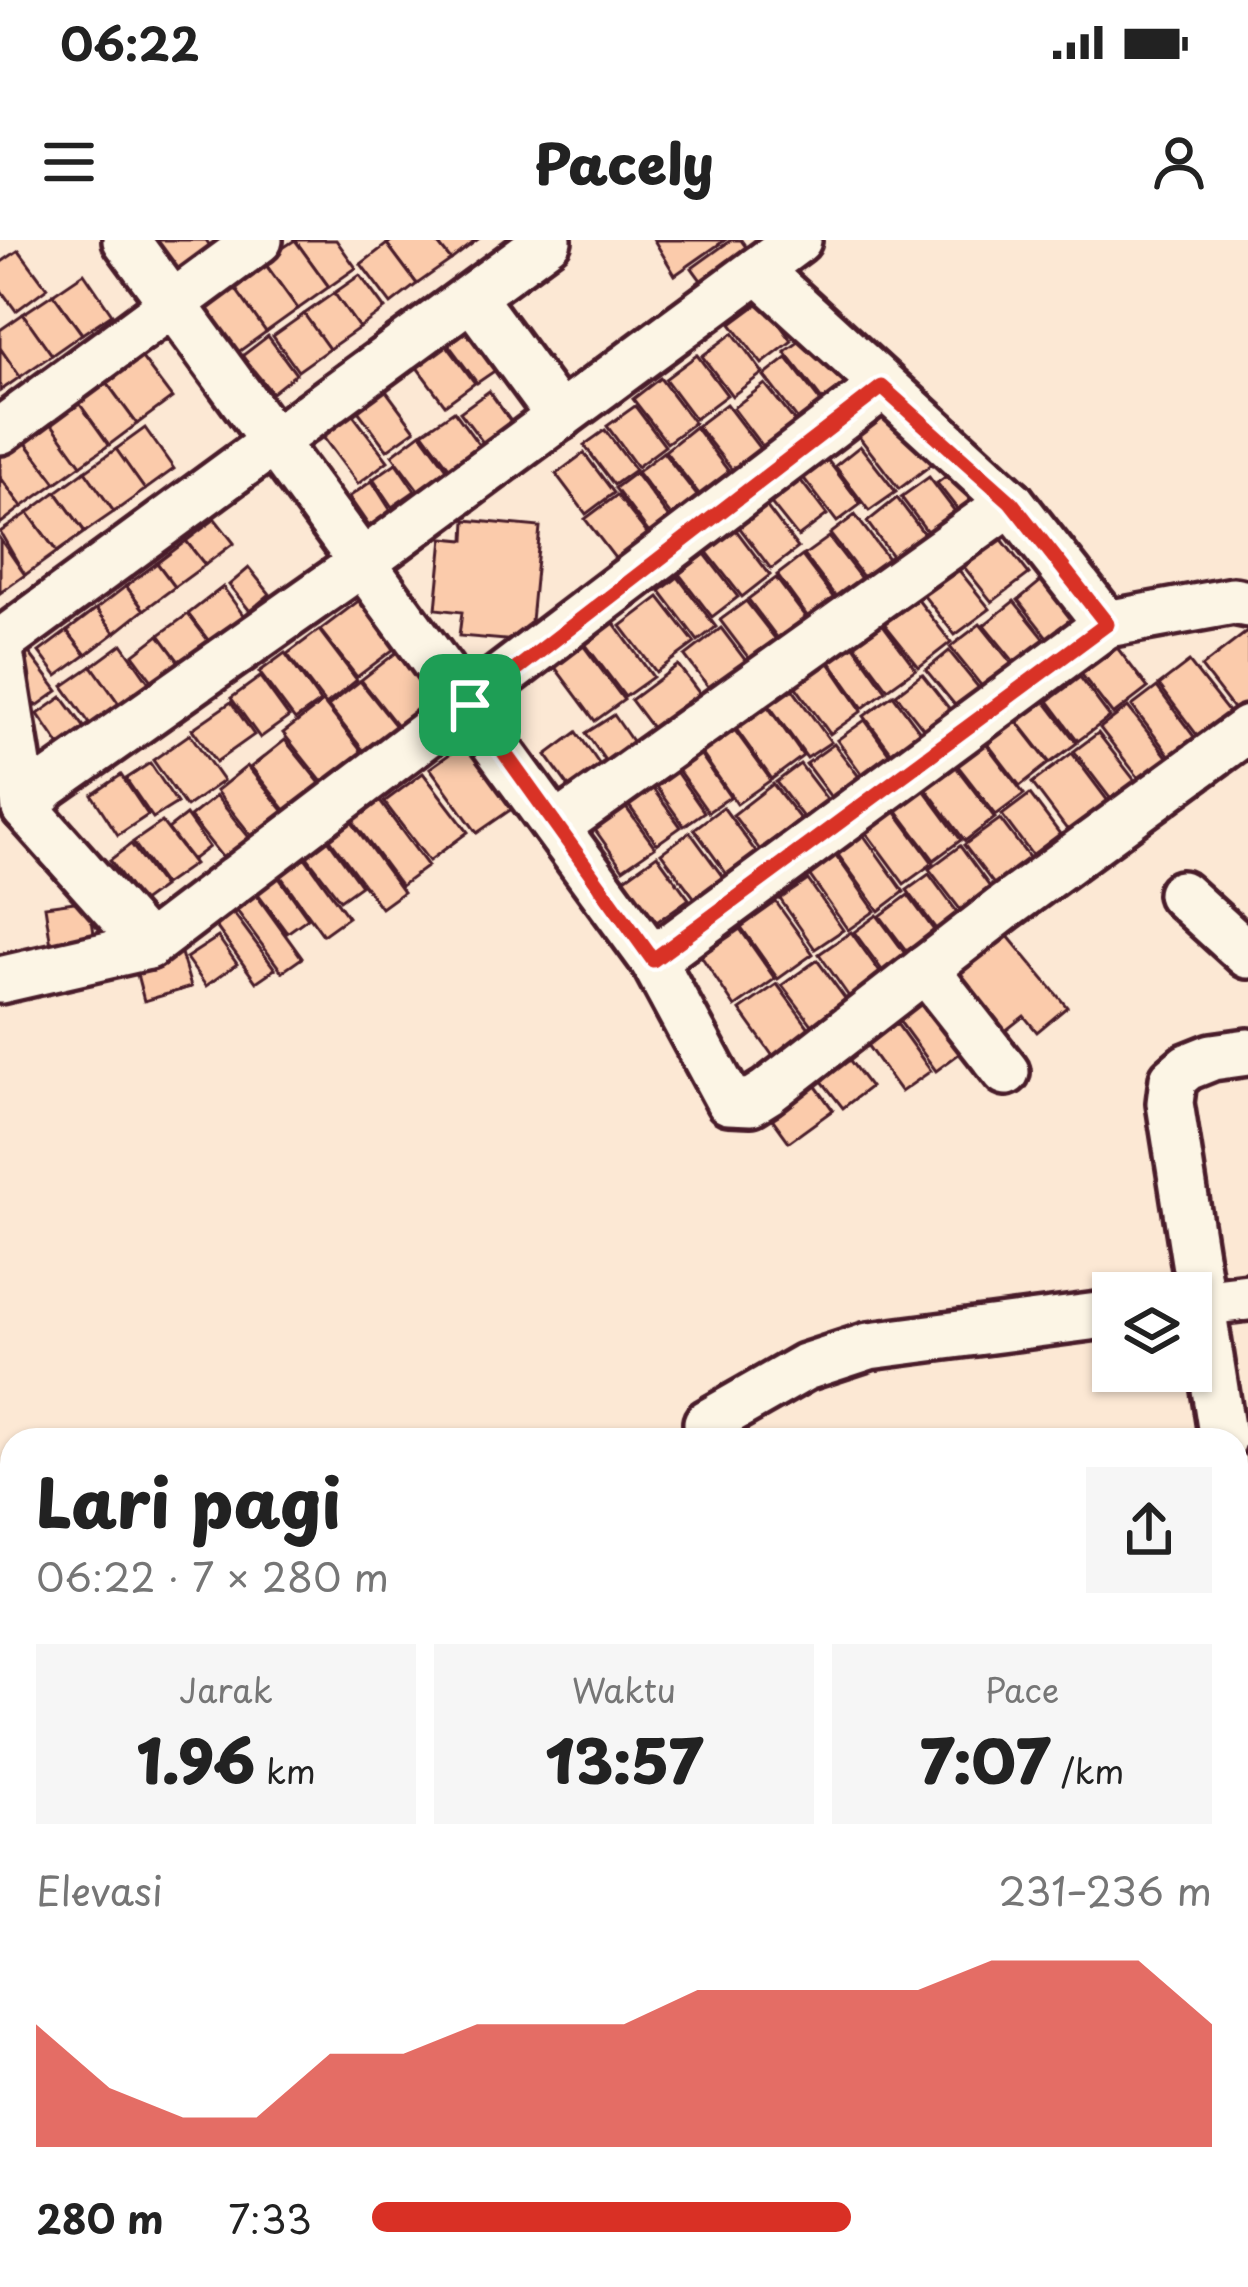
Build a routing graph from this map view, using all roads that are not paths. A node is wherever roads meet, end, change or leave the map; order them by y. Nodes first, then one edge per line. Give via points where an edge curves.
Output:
1 (126, 240) edge
2 (259, 240) edge
3 (548, 240) edge
4 (798, 240) edge
5 (758, 270) junction
6 (473, 299) junction
7 (175, 303) junction
8 (882, 387) junction
9 (560, 417) junction
10 (0, 430) edge
11 (272, 443) junction
12 (1011, 502) junction
13 (362, 563) junction
14 (1248, 604) edge
15 (1107, 624) junction
16 (0, 648) edge
17 (470, 705) junction
18 (1248, 729) edge
19 (25, 808) junction
20 (556, 827) junction
21 (1180, 894) dead end
22 (148, 946) junction
23 (1248, 955) edge
24 (653, 960) junction
25 (925, 969) junction
26 (0, 980) edge
27 (1248, 1052) edge
28 (1006, 1072) dead end
29 (1215, 1301) edge
30 (1092, 1317) edge
31 (706, 1423) dead end
32 (1222, 1428) edge

1 - 7 street
2 - 7 street
3 - 6 street
4 - 5 street
5 - 8 street
5 - 9 street
6 - 9 street
6 - 11 street
7 - 10 street
7 - 11 street
8 - 12 street
8 - 17 street
9 - 13 street
11 - 13 street
11 - 16 street
12 - 15 street
12 - 20 street
13 - 17 street
13 - 19 street
14 - 15 street
15 - 24 street
16 - 19 street
17 - 20 street
17 - 22 street
18 - 25 street
19 - 22 street
20 - 24 street
21 - 23 street
22 - 26 street
24 - 25 street via 729,1101 741,1103 767,1093
25 - 28 street
27 - 29 street via 1212,1058 1173,1079 1170,1102
29 - 32 street
30 - 31 street via 868,1346 805,1367

